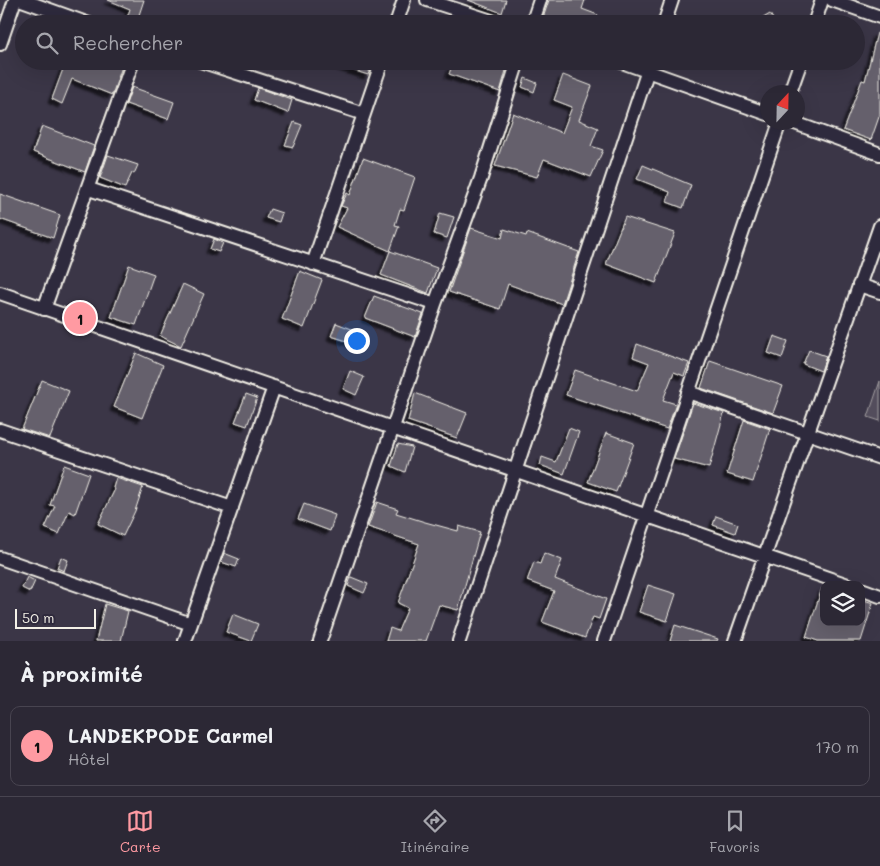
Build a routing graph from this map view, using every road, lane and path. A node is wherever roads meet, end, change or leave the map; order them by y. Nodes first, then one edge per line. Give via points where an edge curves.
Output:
1 (15, 0) edge
2 (22, 0) edge
3 (404, 0) edge
4 (427, 0) edge
5 (540, 0) edge
6 (672, 0) edge
7 (822, 0) edge
8 (832, 0) edge
9 (64, 15) edge
10 (399, 15) edge
11 (473, 15) edge
12 (535, 15) edge
13 (667, 15) edge
14 (817, 15) edge
15 (880, 16) edge
16 (0, 44) edge
17 (131, 70) edge
18 (228, 70) edge
19 (379, 70) edge
20 (515, 70) edge
21 (648, 70) edge
22 (659, 70) edge
23 (798, 70) edge
24 (792, 85) edge
25 (760, 111) edge
26 (364, 114) junction
27 (805, 127) edge
28 (777, 130) edge
29 (880, 154) edge
30 (89, 189) junction
31 (880, 226) edge
32 (313, 264) junction
33 (859, 285) junction
34 (880, 292) edge
35 (0, 293) edge
36 (436, 304) junction
37 (44, 309) junction
38 (274, 387) junction
39 (688, 392) junction
40 (392, 428) junction
41 (1, 433) edge
42 (807, 433) junction
43 (880, 458) edge
44 (516, 471) junction
45 (232, 508) junction
46 (648, 516) junction
47 (764, 556) junction
48 (0, 558) edge
49 (836, 581) edge
50 (865, 590) edge
51 (880, 596) edge
52 (191, 624) junction
53 (185, 641) edge
54 (320, 641) edge
55 (459, 641) edge
56 (604, 641) edge
57 (735, 641) edge

1 - 16 street
2 - 9 street
3 - 10 street
4 - 11 street
5 - 12 street
6 - 13 street
7 - 14 street
8 - 15 street
17 - 30 street
18 - 26 street
19 - 26 street
20 - 36 street via 482,178
21 - 44 street
22 - 25 street
23 - 24 street
26 - 32 street
27 - 29 street
28 - 39 street
30 - 32 street
30 - 37 street
31 - 33 street
32 - 36 street
33 - 34 street
33 - 42 street
35 - 37 street
36 - 40 street
37 - 38 street
38 - 40 street
38 - 45 street
39 - 42 street
39 - 46 street
40 - 44 street
40 - 54 street
41 - 45 street
42 - 43 street
42 - 47 street
44 - 46 street
44 - 55 street
45 - 52 street
46 - 47 street
46 - 56 street
47 - 49 street
47 - 57 street
48 - 52 street
50 - 51 street
52 - 53 street

